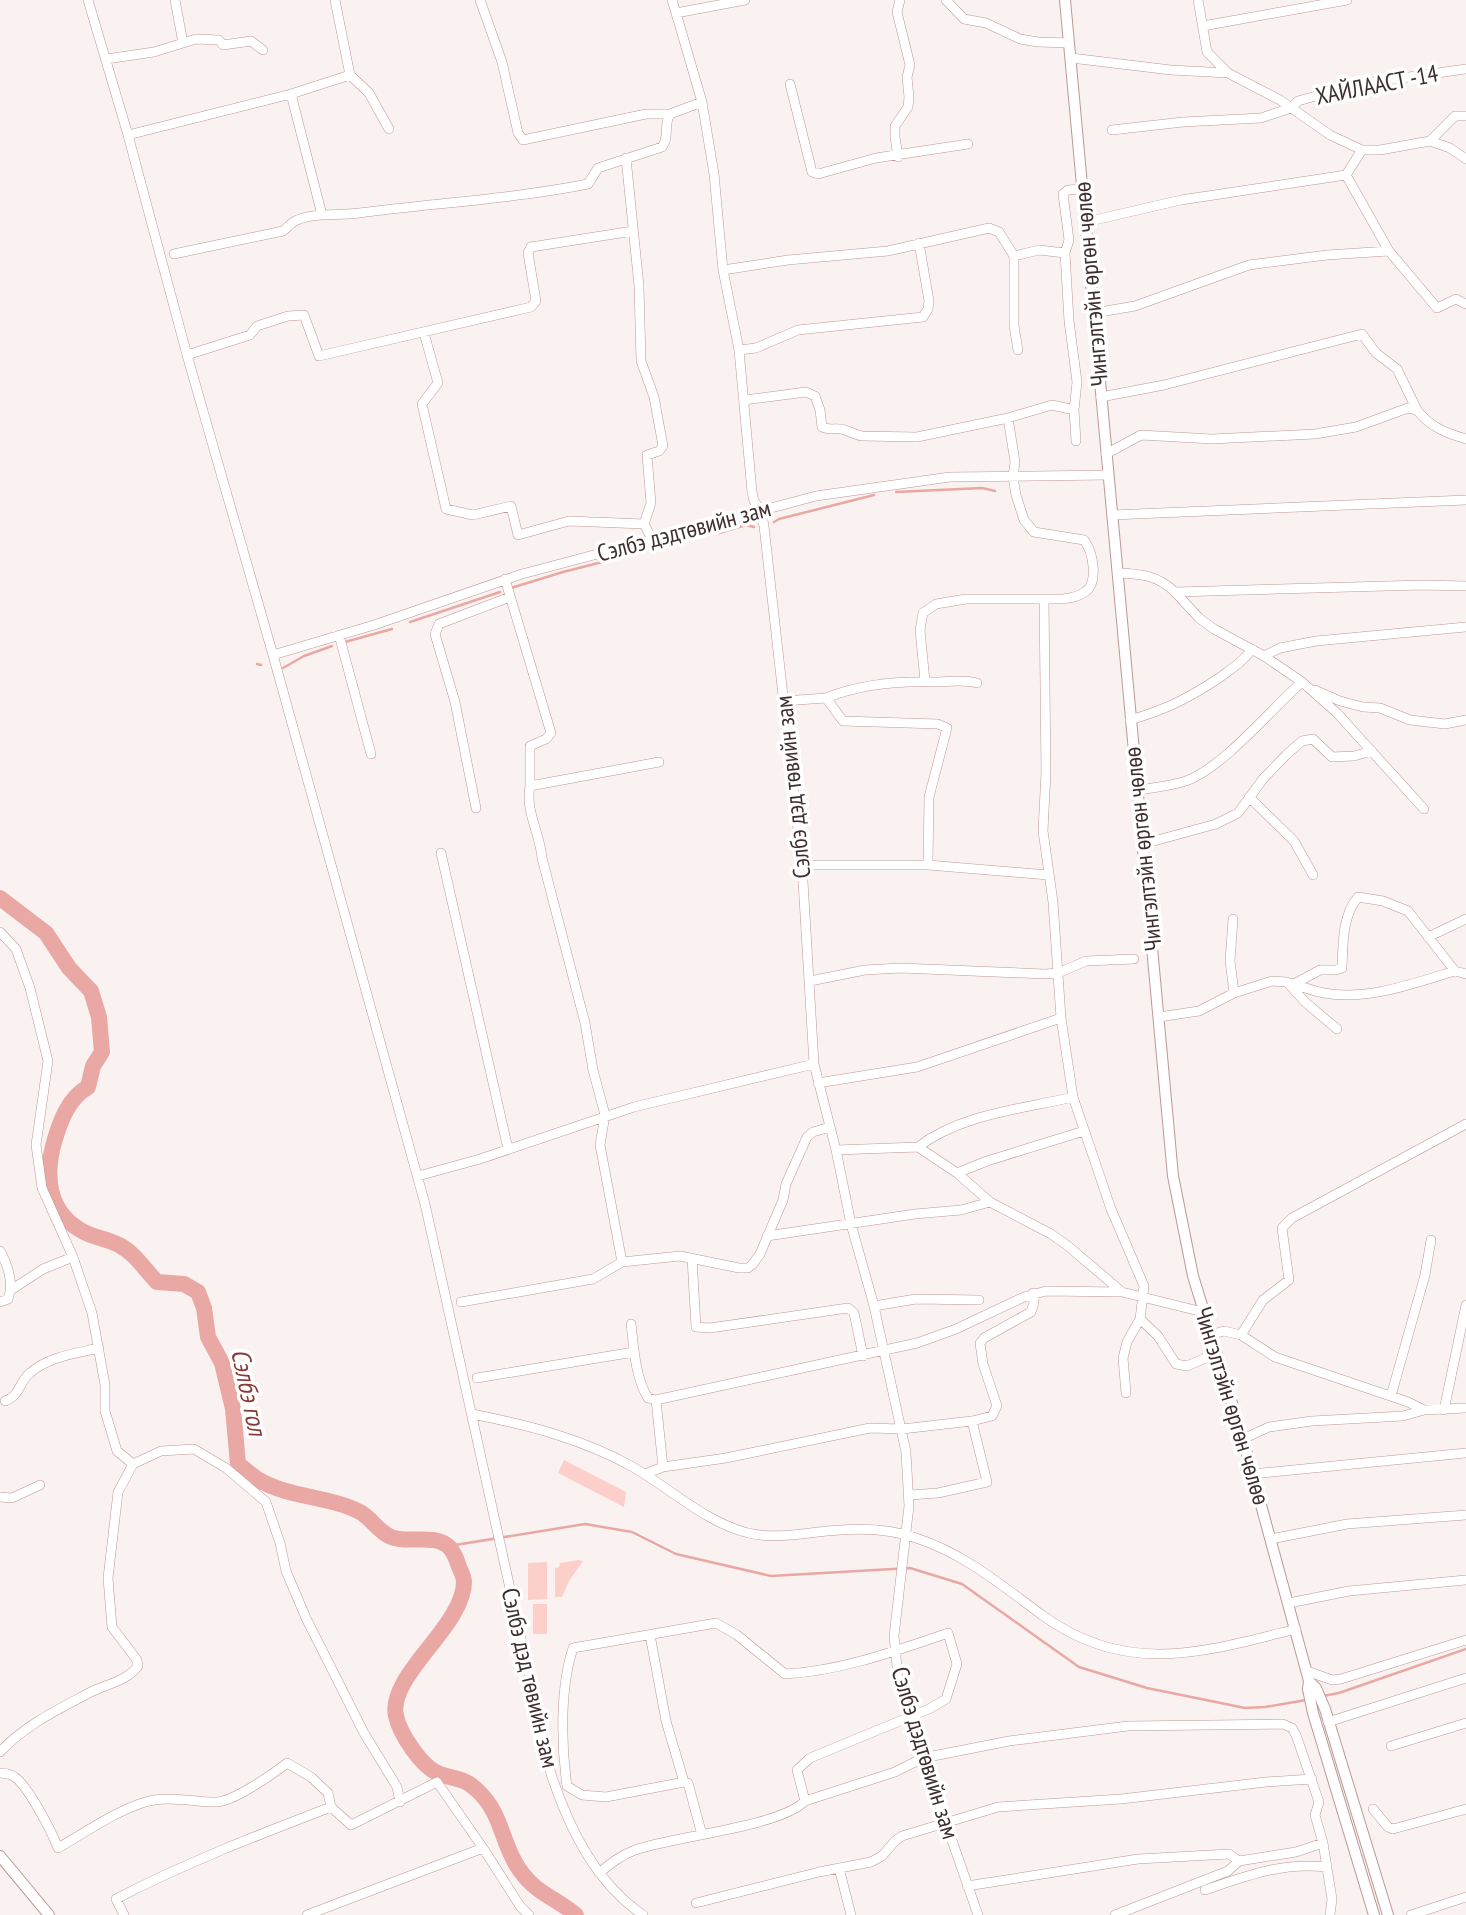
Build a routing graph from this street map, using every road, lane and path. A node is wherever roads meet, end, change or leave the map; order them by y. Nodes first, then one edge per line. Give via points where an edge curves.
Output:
1 (88, 0) edge
2 (175, 0) edge
3 (335, 0) edge
4 (480, 0) edge
5 (672, 0) edge
6 (745, 0) edge
7 (900, 0) edge
8 (946, 0) edge
9 (1065, 0) edge
10 (1198, 0) edge
11 (1347, 0) edge
12 (676, 13) junction
13 (1203, 26) junction
14 (183, 43) junction
15 (1069, 43) junction
16 (263, 50) dead end
17 (1071, 58) junction
18 (106, 59) junction
19 (1466, 69) edge
20 (1228, 73) junction
21 (350, 75) junction
22 (790, 84) dead end
23 (291, 94) junction
24 (702, 102) junction
25 (1292, 108) junction
26 (670, 114) junction
27 (1466, 116) edge
28 (389, 129) dead end
29 (1112, 130) dead end
30 (128, 135) junction
31 (1430, 141) junction
32 (968, 144) dead end
33 (1362, 149) junction
34 (898, 157) junction
35 (626, 158) junction
36 (1466, 159) edge
37 (1346, 175) junction
38 (1082, 189) junction
39 (322, 215) junction
40 (1086, 222) junction
41 (633, 230) junction
42 (919, 243) junction
43 (1389, 251) junction
44 (1065, 253) junction
45 (174, 254) dead end
46 (1014, 256) junction
47 (723, 270) junction
48 (1466, 304) edge
49 (1094, 313) junction
50 (425, 333) junction
51 (739, 350) junction
52 (1018, 350) dead end
53 (187, 355) junction
54 (1101, 397) junction
55 (744, 400) junction
56 (1074, 410) junction
57 (1417, 410) junction
58 (1008, 418) junction
59 (1466, 439) edge
60 (1076, 441) dead end
61 (1106, 454) junction
62 (1108, 475) junction
63 (1013, 477) junction
64 (1466, 500) edge
65 (761, 511) junction
66 (1112, 515) junction
67 (644, 524) junction
68 (652, 539) junction
69 (1118, 573) junction
70 (505, 579) junction
71 (1466, 586) edge
72 (1175, 592) junction
73 (510, 597) junction
74 (1044, 600) junction
75 (1466, 627) edge
76 (339, 635) junction
77 (1252, 649) junction
78 (273, 655) junction
79 (1264, 656) junction
80 (925, 681) junction
81 (977, 683) dead end
82 (1304, 684) junction
83 (826, 698) junction
84 (783, 701) junction
85 (1130, 720) junction
86 (1466, 720) edge
87 (1371, 751) junction
88 (371, 754) dead end
89 (659, 762) dead end
90 (530, 786) junction
91 (1137, 790) junction
92 (1249, 797) junction
93 (476, 808) dead end
94 (1424, 809) dead end
95 (1143, 844) junction
96 (441, 853) dead end
97 (802, 864) junction
98 (928, 865) junction
99 (1313, 875) dead end
100 (1048, 876) junction
101 (1233, 919) dead end
102 (1466, 919) edge
103 (0, 932) edge
104 (1428, 937) junction
105 (1134, 959) dead end
106 (1455, 971) junction
107 (1058, 973) junction
108 (1466, 974) edge
109 (810, 981) junction
110 (1290, 983) junction
111 (1234, 993) junction
112 (1158, 1017) junction
113 (1061, 1018) junction
114 (1337, 1029) dead end
115 (814, 1064) junction
116 (818, 1083) junction
117 (1073, 1097) junction
118 (605, 1115) junction
119 (1466, 1124) edge
120 (830, 1127) junction
121 (1084, 1131) junction
122 (918, 1147) junction
123 (508, 1149) junction
124 (836, 1150) junction
125 (957, 1173) junction
126 (418, 1176) junction
127 (990, 1202) junction
128 (851, 1224) junction
129 (767, 1236) junction
130 (1432, 1240) dead end
131 (0, 1251) edge
132 (73, 1257) junction
133 (692, 1258) junction
134 (622, 1262) junction
135 (11, 1290) junction
136 (1122, 1292) junction
137 (1033, 1293) junction
138 (1144, 1297) junction
139 (979, 1300) dead end
140 (0, 1302) edge
141 (461, 1302) dead end
142 (1466, 1305) edge
143 (874, 1306) junction
144 (1203, 1312) junction
145 (1140, 1320) junction
146 (631, 1324) dead end
147 (1210, 1335) junction
148 (1241, 1335) junction
149 (99, 1348) junction
150 (884, 1351) junction
151 (634, 1352) junction
152 (1215, 1354) junction
153 (863, 1356) junction
154 (477, 1378) dead end
155 (1126, 1393) dead end
156 (1391, 1396) junction
157 (656, 1399) junction
158 (5, 1401) dead end
159 (1466, 1408) edge
160 (1424, 1410) junction
161 (1444, 1410) junction
162 (472, 1414) junction
163 (972, 1421) junction
164 (902, 1429) junction
165 (1243, 1439) junction
166 (1466, 1453) edge
167 (133, 1464) junction
168 (663, 1467) junction
169 (645, 1474) junction
170 (1252, 1474) junction
171 (40, 1485) dead end
172 (909, 1496) junction
173 (0, 1497) edge
174 (1466, 1515) edge
175 (905, 1534) junction
176 (1271, 1539) junction
177 (903, 1546) joint
178 (1466, 1580) edge
179 (1289, 1603) junction
180 (1296, 1629) junction
181 (649, 1635) junction
182 (1466, 1640) edge
183 (895, 1650) junction
184 (1466, 1678) edge
185 (1310, 1682) junction
186 (1319, 1711) junction
187 (909, 1717) junction
188 (1328, 1722) junction
189 (1466, 1723) edge
190 (1391, 1746) dead end
191 (0, 1752) edge
192 (923, 1758) junction
193 (0, 1773) edge
194 (1312, 1779) junction
195 (684, 1782) junction
196 (805, 1801) junction
197 (400, 1802) junction
198 (331, 1807) junction
199 (1373, 1809) dead end
200 (1466, 1809) edge
201 (945, 1822) junction
202 (702, 1835) junction
203 (1322, 1843) junction
204 (484, 1848) junction
205 (0, 1856) edge
206 (1239, 1861) junction
207 (1326, 1867) junction
208 (839, 1868) junction
209 (599, 1873) junction
210 (967, 1886) junction
211 (1205, 1890) dead end
212 (1466, 1897) edge
213 (696, 1903) dead end
214 (49, 1915) edge
215 (124, 1915) edge
216 (307, 1915) edge
217 (529, 1915) edge
218 (643, 1915) edge
219 (851, 1915) edge
220 (978, 1915) edge
221 (1115, 1915) edge
222 (1330, 1915) edge
223 (1374, 1915) edge
224 (1388, 1915) edge
225 (1411, 1915) edge

1 - 18 street, Сэлбэ дэд төвийн зам
2 - 14 street
3 - 21 street
4 - 26 street via 523,140 646,114
5 - 12 street, Сэлбэ дэд төвийн зам
6 - 12 street
7 - 34 street via 897,12 910,65 908,107 895,126
8 - 15 street via 964,19 986,23 1020,39
9 - 15 main road, Чингэлтэйн өргөн чөлөө
10 - 13 street
11 - 13 street
12 - 24 street, Сэлбэ дэд төвийн зам
13 - 20 street via 1207,51
14 - 16 street via 196,39 219,40 223,45 251,41
14 - 18 street
15 - 17 main road, Чингэлтэйн өргөн чөлөө
17 - 20 street
17 - 38 main road, Чингэлтэйн өргөн чөлөө
18 - 30 street, Сэлбэ дэд төвийн зам
19 - 25 street, ХАЙЛААСТ -14 via 1359,84 1298,101
20 - 25 street
21 - 23 street
21 - 28 street via 369,93
22 - 34 street via 812,172
23 - 30 street
23 - 39 street
24 - 26 street
24 - 47 street, Сэлбэ дэд төвийн зам
25 - 29 street, ХАЙЛААСТ -14 via 1261,118
25 - 33 street via 1330,135
26 - 35 street via 662,147
27 - 31 street via 1455,116
30 - 53 street, Сэлбэ дэд төвийн зам
31 - 33 street
31 - 36 street
32 - 34 street
33 - 37 street
35 - 39 street via 598,168 588,184 532,195
35 - 41 street
37 - 40 street via 1181,200
37 - 43 street
38 - 40 main road, Чингэлтэйн өргөн чөлөө
38 - 44 street via 1063,194 1069,240
39 - 45 street via 295,221 283,231
40 - 49 main road, Чингэлтэйн өргөн чөлөө
41 - 50 street via 530,247 536,301 531,307
41 - 67 street via 641,360 663,446 647,455 651,503
42 - 46 street via 989,228 999,232
42 - 47 street via 888,251
42 - 51 street via 929,301 923,317 798,330 756,348
43 - 48 street via 1437,308 1457,299
43 - 49 street via 1249,265 1135,306
44 - 46 street via 1039,250
44 - 56 street via 1077,382
46 - 52 street
47 - 51 street, Сэлбэ дэд төвийн зам
49 - 54 main road, Чингэлтэйн өргөн чөлөө
50 - 53 street via 319,356 304,315 288,316 257,326 250,335
50 - 67 street via 438,383 422,404 446,509 473,515 511,506 518,535 569,521
51 - 55 street, Сэлбэ дэд төвийн зам
53 - 78 street, Сэлбэ дэд төвийн зам
54 - 57 street via 1362,334 1376,353 1397,369
54 - 61 main road, Чингэлтэйн өргөн чөлөө
55 - 58 street via 806,392 815,396 822,427 862,436 917,437
55 - 65 street, Сэлбэ дэд төвийн зам via 753,496
56 - 58 street via 1052,405
56 - 60 street
57 - 59 street via 1426,422
57 - 61 street via 1408,408 1356,427 1315,434 1212,439 1141,435
58 - 63 street
61 - 62 main road, Чингэлтэйн өргөн чөлөө
62 - 63 street, Сэлбэ дэдтөвийн зам
62 - 66 main road, Чингэлтэйн өргөн чөлөө
63 - 65 street, Сэлбэ дэдтөвийн зам via 950,477 887,485 816,496
63 - 74 street via 1029,528 1084,540 1088,547 1093,576 1090,587 1076,597
64 - 66 street
65 - 68 street, Сэлбэ дэдтөвийн зам
65 - 84 street, Сэлбэ дэд төвийн зам
66 - 69 main road, Чингэлтэйн өргөн чөлөө
67 - 68 street
68 - 70 street, Сэлбэ дэдтөвийн зам
69 - 72 street via 1147,575
69 - 85 main road, Чингэлтэйн өргөн чөлөө
70 - 73 street
70 - 76 street, Сэлбэ дэдтөвийн зам
71 - 72 street
72 - 77 street via 1199,618
73 - 90 street via 551,733 530,746
73 - 93 street via 439,624 435,634 455,702
74 - 80 street via 966,599 936,604 923,613 919,631
74 - 100 street
75 - 79 street via 1316,641
76 - 78 street, Сэлбэ дэдтөвийн зам
76 - 88 street
77 - 79 street
77 - 85 street via 1244,660 1186,700
78 - 126 street, Сэлбэ дэд төвийн зам
79 - 82 street
80 - 81 street
80 - 83 street via 884,683
82 - 86 street via 1340,701 1380,708 1410,720 1445,724
82 - 87 street
82 - 91 street via 1211,766 1188,780
83 - 84 street
83 - 98 street via 843,721 929,723 947,728 929,797
84 - 97 street, Сэлбэ дэд төвийн зам
85 - 91 main road, Чингэлтэйн өргөн чөлөө
87 - 92 street via 1332,757 1312,739 1302,741
87 - 94 street
89 - 90 street
90 - 118 street via 530,814
91 - 95 main road, Чингэлтэйн өргөн чөлөө
92 - 95 street via 1238,813 1216,824
92 - 99 street via 1294,841
95 - 112 main road, Чингэлтэйн өргөн чөлөө
96 - 123 street
97 - 98 street
97 - 109 street, Сэлбэ дэд төвийн зам
98 - 100 street
100 - 107 street
101 - 111 street via 1230,961
102 - 104 street
103 - 132 street via 16,949 48,1061 36,1145 42,1188
104 - 106 street
104 - 110 street via 1408,911 1357,897 1349,907 1342,968 1320,970
105 - 107 street via 1086,961
106 - 108 street
106 - 110 street via 1389,990 1350,994 1324,993
107 - 109 street via 901,968
107 - 113 street
109 - 115 street, Сэлбэ дэд төвийн зам
110 - 111 street via 1272,981
110 - 114 street
111 - 112 street via 1199,1011
112 - 144 main road, Чингэлтэйн өргөн чөлөө via 1175,1186
113 - 116 street via 917,1067
113 - 117 street
115 - 116 street, Сэлбэ дэд төвийн зам
115 - 118 street
116 - 120 street, Сэлбэ дэд төвийн зам
117 - 121 street
117 - 122 street via 967,1122 939,1132
118 - 123 street
118 - 134 street via 600,1145
119 - 148 street via 1287,1223 1282,1228 1289,1280 1263,1300
120 - 124 street, Сэлбэ дэд төвийн зам
120 - 129 street via 807,1137
121 - 125 street
121 - 138 street via 1144,1286
122 - 124 street
122 - 125 street
123 - 126 street
124 - 128 street, Сэлбэ дэд төвийн зам
125 - 127 street
126 - 162 street, Сэлбэ дэд төвийн зам
127 - 128 street
127 - 136 street via 1051,1234
128 - 129 street
128 - 143 street, Сэлбэ дэд төвийн зам
129 - 133 street via 748,1268
130 - 156 street
131 - 135 street
132 - 135 street via 43,1269
132 - 149 street
133 - 134 street via 666,1255
133 - 153 street via 696,1327 848,1308 854,1313
134 - 141 street via 593,1279
135 - 140 street via 8,1299
136 - 137 street via 1063,1289
136 - 138 street
137 - 150 street via 945,1334
137 - 163 street via 1031,1312 981,1342 983,1364 998,1406 992,1416
138 - 144 street
138 - 145 street
139 - 143 street via 916,1299
142 - 161 street
143 - 150 street, Сэлбэ дэд төвийн зам
144 - 147 main road, Чингэлтэйн өргөн чөлөө
145 - 152 street via 1178,1365
145 - 155 street via 1123,1358
146 - 151 street
147 - 148 street via 1224,1331
147 - 152 main road, Чингэлтэйн өргөн чөлөө
148 - 156 street via 1275,1357
149 - 158 street via 67,1355 30,1372 20,1391
149 - 167 street via 105,1411 117,1451
150 - 153 street
150 - 164 street, Сэлбэ дэд төвийн зам
151 - 154 street
151 - 157 street via 643,1390 648,1398
152 - 165 main road, Чингэлтэйн өргөн чөлөө
153 - 157 street
156 - 160 street
157 - 168 street
159 - 161 street
160 - 161 street
160 - 165 street via 1403,1416 1269,1427
162 - 169 street via 572,1440
162 - 209 street, Сэлбэ дэд төвийн зам via 551,1774 567,1817
163 - 164 street
163 - 172 street via 987,1482
164 - 168 street via 870,1428
164 - 172 street, Сэлбэ дэд төвийн зам
165 - 170 main road, Чингэлтэйн өргөн чөлөө
166 - 170 street
167 - 191 street via 118,1492 108,1578 112,1627 138,1666 132,1674 36,1722
167 - 197 street via 161,1451 194,1449 265,1499 301,1606 364,1733 397,1787
168 - 169 street
169 - 175 street via 706,1515 746,1532 782,1536 853,1530
170 - 176 main road, Чингэлтэйн өргөн чөлөө
171 - 173 street via 12,1498
172 - 175 street, Сэлбэ дэд төвийн зам
174 - 176 street via 1347,1524
175 - 177 street, Сэлбэ дэд төвийн зам
175 - 180 street via 958,1555 1055,1624 1114,1649 1179,1654
176 - 179 main road, Чингэлтэйн өргөн чөлөө
177 - 183 street, Сэлбэ дэдтөвийн зам
178 - 179 street via 1349,1591
179 - 180 main road, Чингэлтэйн өргөн чөлөө
180 - 185 main road, Чингэлтэйн өргөн чөлөө
181 - 183 street via 716,1623 785,1674
181 - 195 street
181 - 195 street via 573,1648 565,1672 567,1786 582,1796 606,1797
182 - 185 street via 1341,1679
183 - 187 street, Сэлбэ дэдтөвийн зам
183 - 187 street via 948,1633 957,1664 947,1699
184 - 188 street
185 - 186 main road, Чингэлтэйн өргөн чөлөө
186 - 188 main road, Чингэлтэйн өргөн чөлөө
186 - 223 main road, Чингэлтэйн өргөн чөлөө
187 - 192 street, Сэлбэ дэдтөвийн зам
187 - 196 street via 810,1758 797,1770
188 - 224 main road, Чингэлтэйн өргөн чөлөө
189 - 190 street
192 - 194 street via 1009,1741 1128,1726 1283,1724 1296,1735
192 - 196 street via 895,1772
192 - 201 street, Сэлбэ дэдтөвийн зам
193 - 198 street via 8,1773 22,1784 51,1828 58,1848 145,1802 165,1798 219,1802 287,1763 328,1793
194 - 201 street via 998,1807
194 - 203 street
195 - 202 street
196 - 202 street via 797,1809
197 - 198 street via 351,1825
197 - 204 street via 436,1782
198 - 215 street via 200,1857 144,1884 116,1899
199 - 200 street via 1393,1829
201 - 208 street via 898,1838 875,1860
201 - 210 street, Сэлбэ дэдтөвийн зам
202 - 209 street via 633,1851
203 - 206 street
203 - 207 street
204 - 216 street
204 - 217 street
205 - 214 main road
206 - 210 street via 1229,1854 1138,1858
206 - 221 street via 1228,1871
207 - 211 street via 1302,1864 1255,1872
207 - 222 street
208 - 213 street
208 - 219 street
209 - 218 street, Сэлбэ дэд төвийн зам
210 - 220 street, Сэлбэ дэдтөвийн зам
212 - 225 street

